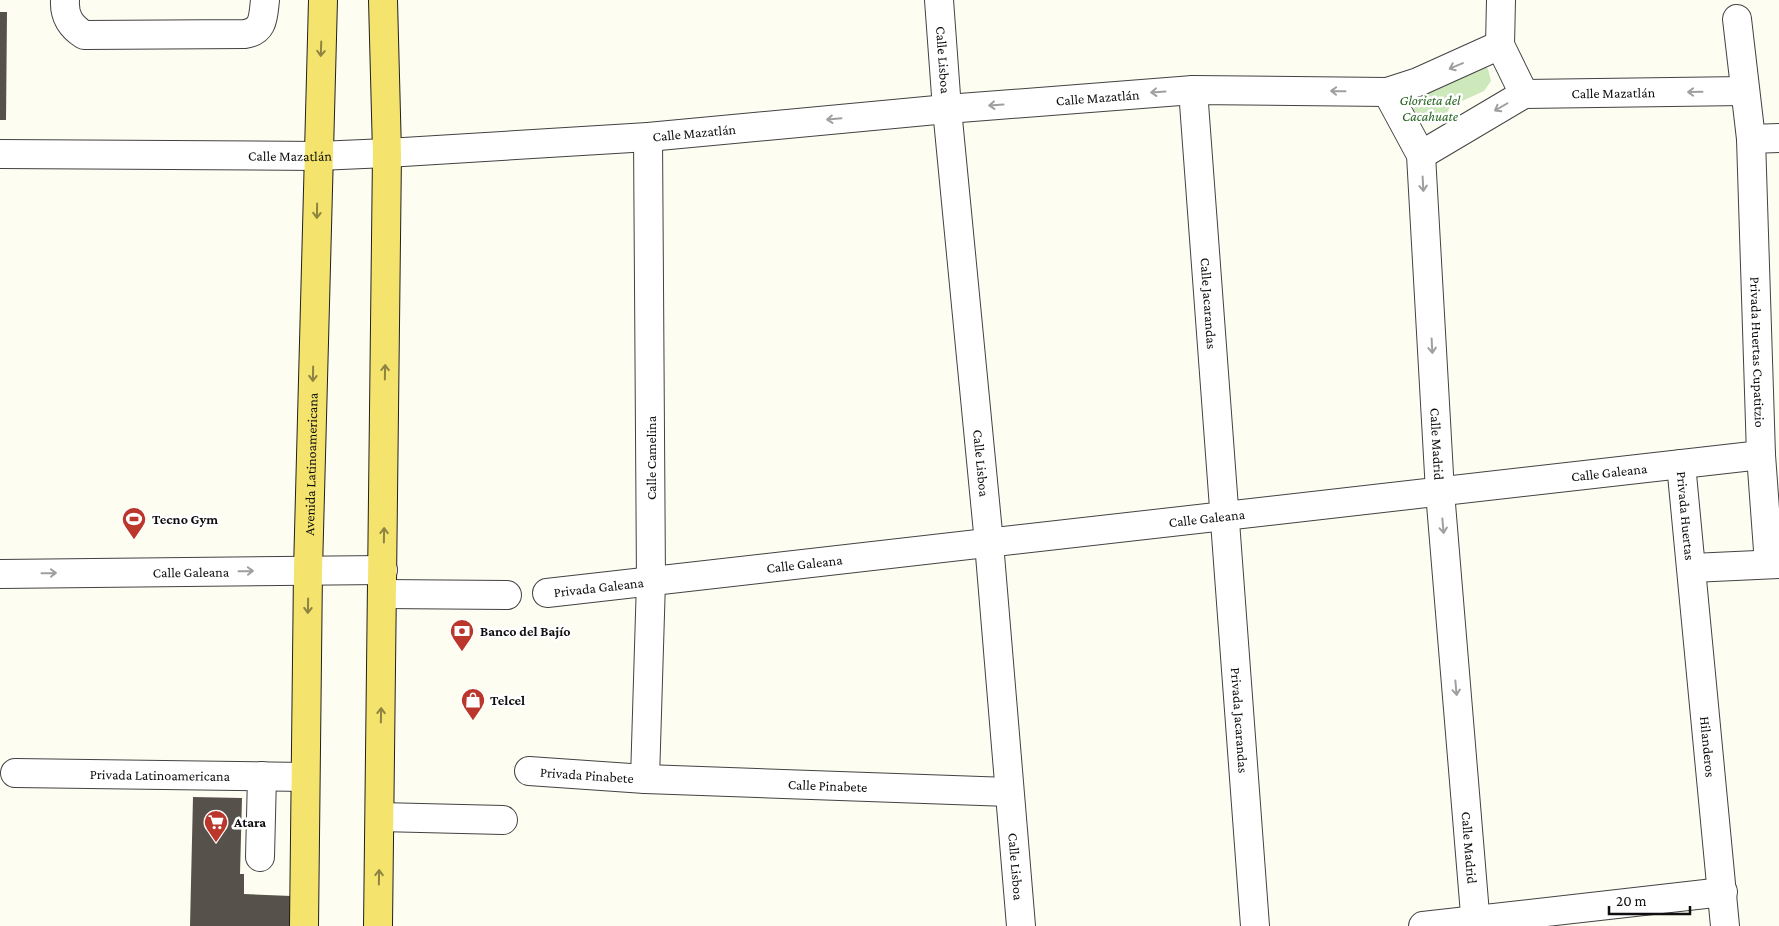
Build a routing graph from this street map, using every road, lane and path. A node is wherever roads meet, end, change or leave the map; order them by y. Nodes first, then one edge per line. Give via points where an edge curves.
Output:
1 (65, 0) edge
2 (265, 0) edge
3 (323, 0) edge
4 (383, 0) edge
5 (939, 0) edge
6 (1501, 0) edge
7 (1736, 19) dead end
8 (1500, 45) junction
9 (1193, 90) junction
10 (1744, 91) junction
11 (1387, 92) junction
12 (1524, 94) junction
13 (947, 109) junction
14 (648, 137) junction
15 (1779, 138) edge
16 (1751, 139) junction
17 (387, 153) junction
18 (0, 154) edge
19 (1421, 155) junction
20 (318, 156) junction
21 (1761, 455) junction
22 (1681, 464) junction
23 (1440, 492) junction
24 (1226, 516) junction
25 (989, 543) junction
26 (1774, 564) edge
27 (1692, 568) junction
28 (308, 570) junction
29 (0, 574) edge
30 (652, 581) junction
31 (383, 582) junction
32 (548, 593) dead end
33 (507, 595) dead end
34 (529, 772) dead end
35 (16, 773) dead end
36 (262, 776) junction
37 (306, 776) junction
38 (645, 779) junction
39 (1009, 792) junction
40 (380, 817) junction
41 (503, 820) dead end
42 (260, 857) dead end
43 (1723, 892) junction
44 (1476, 923) edge
45 (304, 926) edge
46 (378, 926) edge
47 (1021, 926) edge
48 (1255, 926) edge
49 (1423, 926) edge
50 (1724, 926) edge

1 - 2 street via 72,27 84,35 112,35 255,32 262,26
3 -> 20 main road, Avenida Latinoamericana
4 - 17 main road
5 - 13 street, Calle Lisboa
6 - 8 street
7 - 10 street
8 -> 11 street via 1418,82
8 - 12 street
11 -> 9 street, Calle Mazatlán
9 -> 13 street, Calle Mazatlán
9 - 24 street, Calle Jacarandas
10 -> 12 street, Calle Mazatlán
10 - 16 street
11 - 19 street, Calle Madrid
12 -> 19 street, Calle Mazatlán
13 -> 14 street, Calle Mazatlán
13 - 25 street, Calle Lisboa
14 - 17 street, Calle Mazatlán
14 - 30 street, Calle Camelina
15 - 16 street
16 - 21 street, Privada Huertas Cupatitzio
17 - 20 street, Calle Mazatlán
31 -> 17 main road
18 - 20 street, Calle Mazatlán
19 -> 23 street, Calle Madrid
20 -> 28 main road, Avenida Latinoamericana
21 - 22 street, Calle Galeana
21 - 26 street, Privada Huertas Cupatitzio
22 - 23 street, Calle Galeana
22 - 27 street, Privada Huertas
23 - 24 street, Calle Galeana
23 -> 44 street, Calle Madrid
24 - 25 street, Calle Galeana
24 - 48 street, Privada Jacarandas
25 - 30 street, Calle Galeana
25 - 39 street, Calle Lisboa
26 - 27 street
27 - 43 street, Hilanderos
29 -> 28 street, Calle Galeana
28 - 31 street, Calle Galeana
28 -> 37 main road, Avenida Latinoamericana
30 - 32 street, Privada Galeana
30 - 38 street, Calle Camelina
31 - 33 street, Calle Galeana
40 -> 31 main road
34 - 38 street, Privada Pinabete
35 - 36 street, Privada Latinoamericana
36 - 37 street, Privada Latinoamericana
36 - 42 street
37 - 45 main road, Avenida Latinoamericana
38 - 39 street, Calle Pinabete
39 - 47 street, Calle Lisboa
40 - 41 street
46 -> 40 main road
43 - 44 street
43 - 50 street, Hilanderos
44 - 49 street

